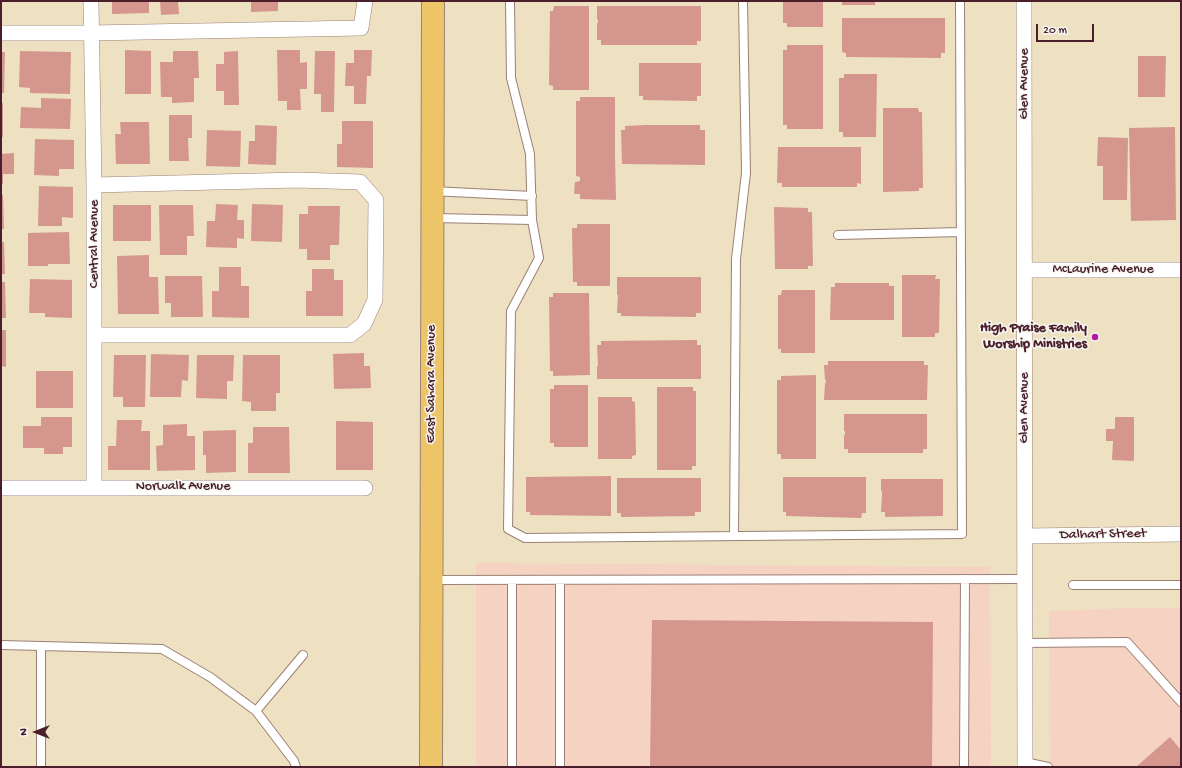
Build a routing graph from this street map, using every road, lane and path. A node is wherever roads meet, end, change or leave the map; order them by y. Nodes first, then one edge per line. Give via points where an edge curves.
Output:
1 (91, 1) edge
2 (365, 1) edge
3 (433, 1) edge
4 (510, 1) edge
5 (743, 1) edge
6 (960, 1) edge
7 (1024, 1) edge
8 (1, 33) edge
9 (91, 34) junction
10 (94, 185) junction
11 (432, 191) junction
12 (532, 196) junction
13 (432, 218) junction
14 (532, 220) junction
15 (961, 232) junction
16 (838, 235) dead end
17 (1025, 270) junction
18 (1181, 270) edge
19 (95, 335) junction
20 (94, 487) junction
21 (1, 488) edge
22 (365, 488) dead end
23 (1181, 534) edge
24 (734, 536) junction
25 (1025, 536) junction
26 (965, 579) junction
27 (1025, 579) junction
28 (431, 580) junction
29 (512, 580) junction
30 (560, 580) junction
31 (1073, 585) dead end
32 (1181, 585) edge
33 (1025, 643) junction
34 (1, 645) edge
35 (41, 646) junction
36 (303, 656) dead end
37 (1181, 702) edge
38 (256, 711) junction
39 (1025, 765) edge
40 (41, 767) edge
41 (296, 767) edge
42 (431, 767) edge
43 (512, 767) edge
44 (560, 767) edge
45 (964, 767) edge
46 (1048, 767) edge

1 - 9 street, Central Avenue
2 - 9 street via 361,28
3 - 11 main road, East Sahara Avenue
4 - 12 lane via 511,78 530,154
5 - 24 lane via 746,173 736,259
6 - 15 lane
7 - 17 street, Glen Avenue
8 - 9 street
9 - 10 street, Central Avenue
10 - 19 street, Central Avenue
10 - 19 street via 298,180 360,182 376,200 375,300 364,324 350,335
11 - 12 lane
11 - 13 main road, East Sahara Avenue
12 - 14 lane
13 - 14 lane
13 - 28 main road, East Sahara Avenue
14 - 24 lane via 539,258 511,312 508,529 525,538
15 - 16 lane
15 - 24 lane via 962,534
17 - 18 street, McLaurine Avenue
17 - 25 street, Glen Avenue
19 - 20 street, Central Avenue
20 - 21 street, Norwalk Avenue
20 - 22 street, Norwalk Avenue
23 - 25 street, Dalhart Street
25 - 27 street, Glen Avenue
26 - 27 lane
26 - 30 lane
26 - 45 lane
27 - 33 street, Glen Avenue
28 - 29 lane
28 - 42 main road, East Sahara Avenue
29 - 30 lane
29 - 43 lane
30 - 44 lane
31 - 32 lane
33 - 37 lane via 1127,642
33 - 39 street, Glen Avenue
34 - 35 lane
35 - 38 lane via 162,649 210,677
35 - 40 lane
36 - 38 lane
38 - 41 lane
39 - 46 lane

